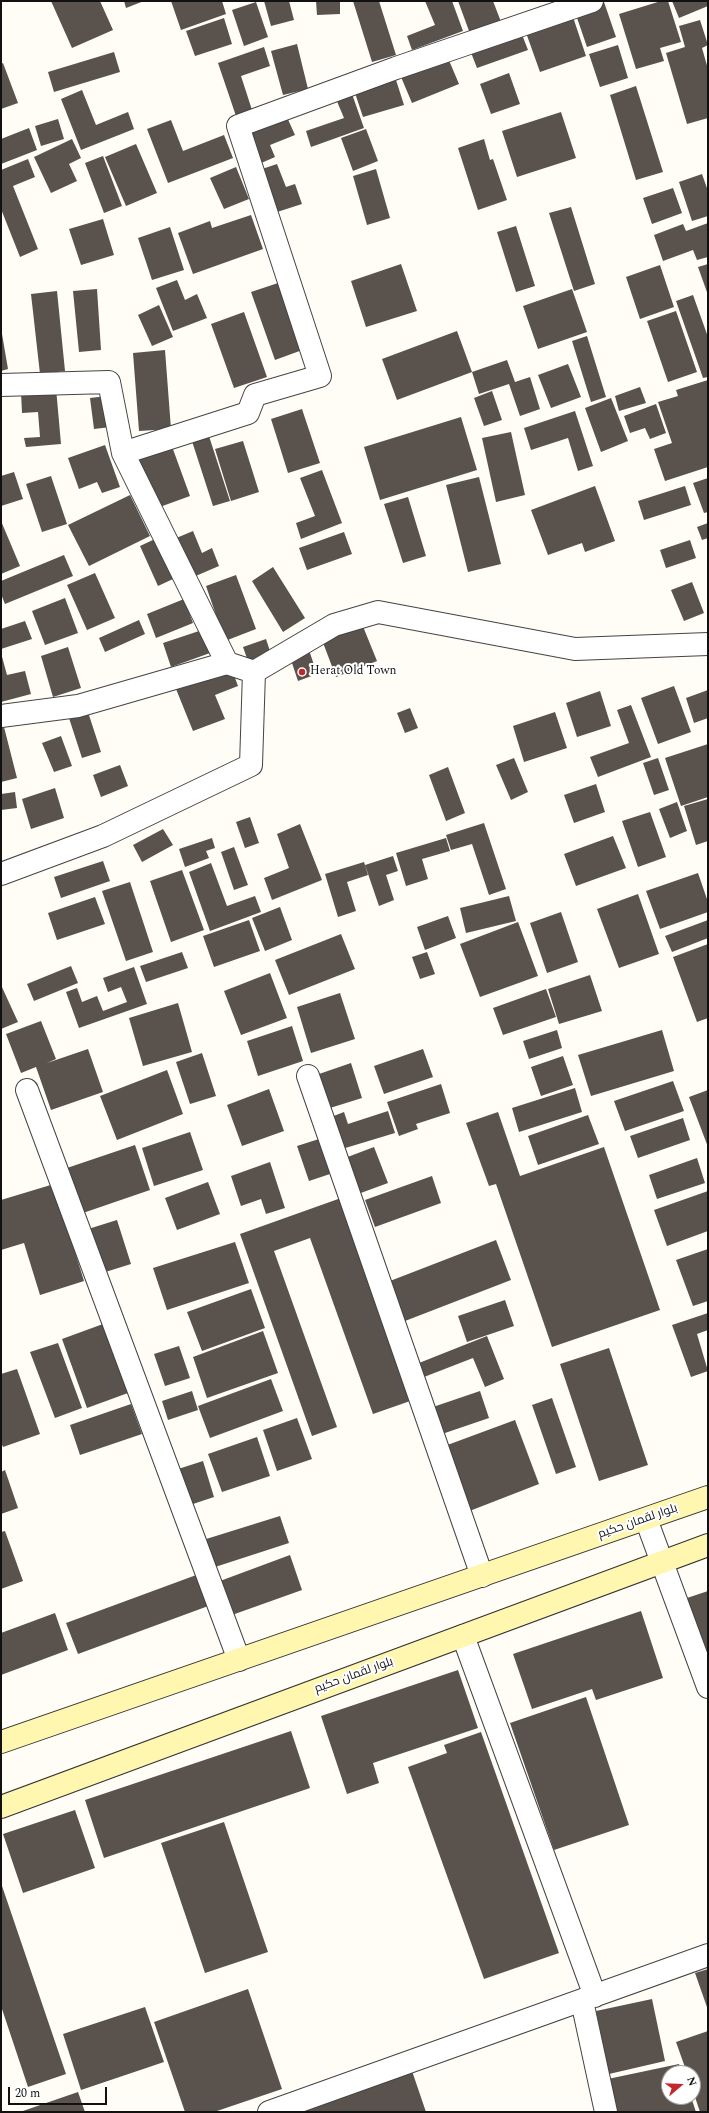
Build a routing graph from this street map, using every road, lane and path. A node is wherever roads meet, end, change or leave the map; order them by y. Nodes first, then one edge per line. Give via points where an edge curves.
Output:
1 (592, 1) edge
2 (1, 385) edge
3 (123, 453) junction
4 (708, 644) edge
5 (226, 663) junction
6 (254, 672) junction
7 (1, 716) edge
8 (1, 874) edge
9 (308, 1076) dead end
10 (27, 1090) dead end
11 (708, 1497) edge
12 (646, 1519) junction
13 (708, 1545) edge
14 (662, 1562) junction
15 (482, 1576) junction
16 (463, 1636) junction
17 (239, 1660) junction
18 (708, 1687) edge
19 (1, 1742) edge
20 (1, 1807) edge
21 (708, 1955) edge
22 (588, 1998) junction
23 (268, 2112) edge
24 (606, 2112) edge

1 - 3 street via 396,68 238,126 320,376 255,395 248,413
2 - 3 street via 109,382
3 - 5 street
4 - 6 street via 575,648 378,612 334,625
5 - 6 street
5 - 7 street via 78,706
6 - 8 street via 251,764 103,836
9 - 15 street
10 - 17 street
11 - 12 street, بلوار لقمان حکیم
12 - 14 street
12 - 15 street, بلوار لقمان حکیم
13 - 14 street, بلوار لقمان حکیم
14 - 16 street, بلوار لقمان حکیم
14 - 18 street
15 - 17 street, بلوار لقمان حکیم
16 - 20 street, بلوار لقمان حکیم
16 - 22 street
17 - 19 street, بلوار لقمان حکیم
21 - 22 street
22 - 23 street
22 - 24 street

